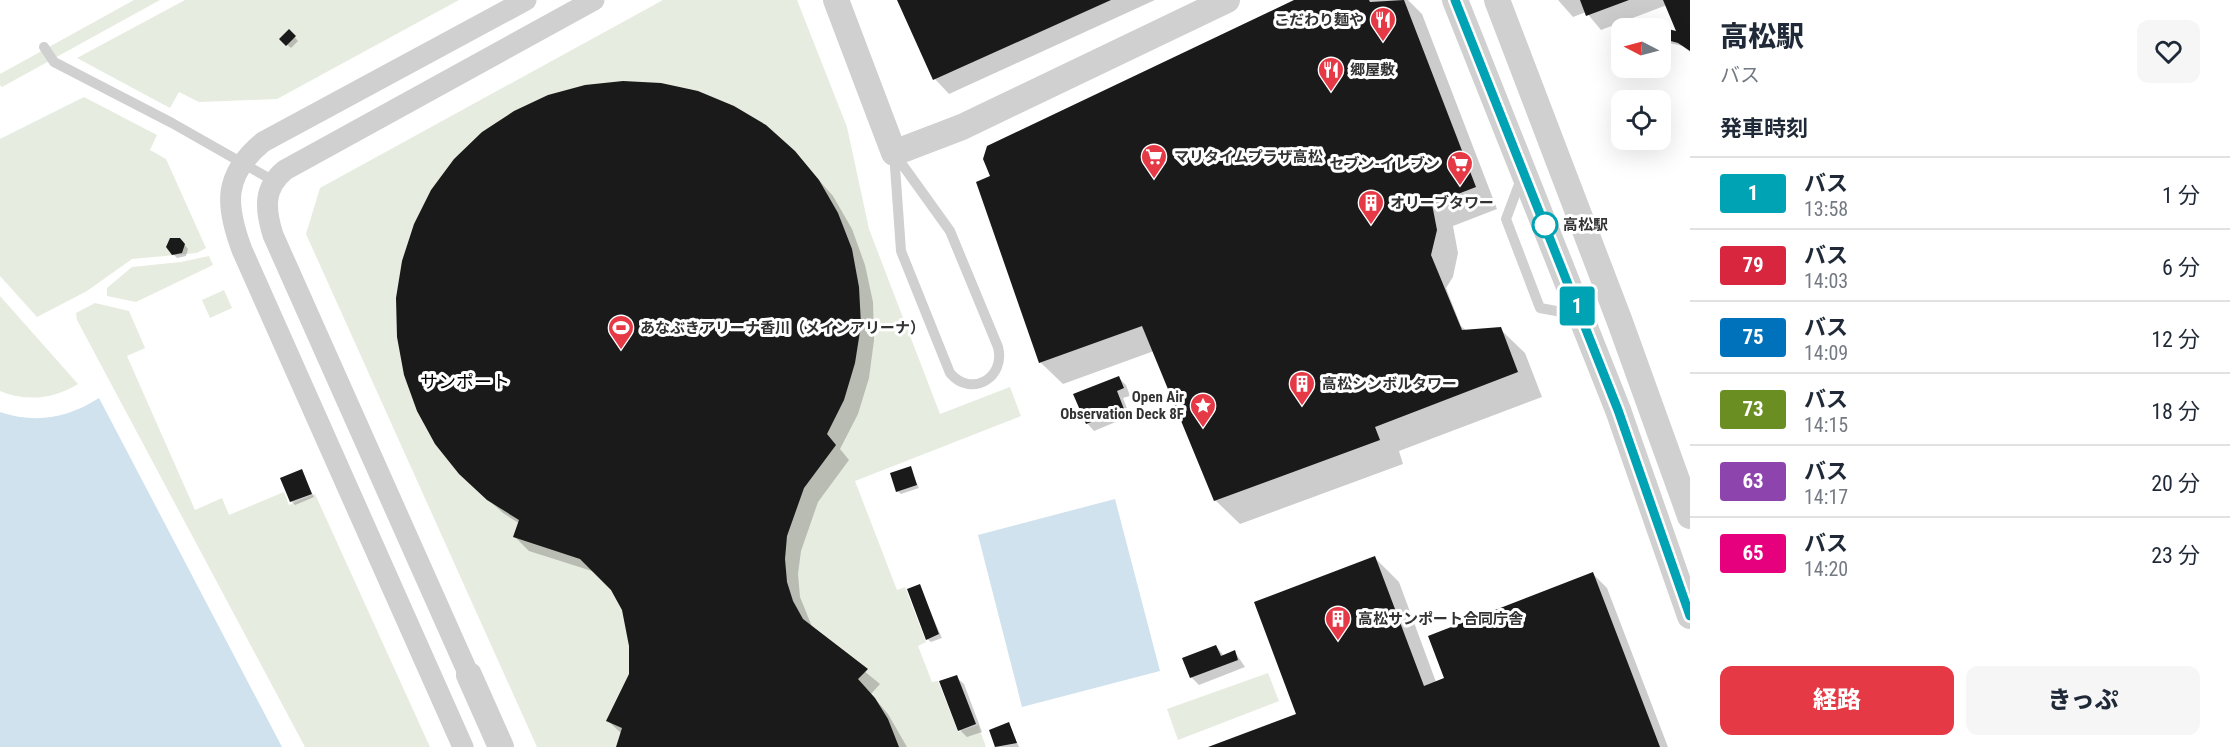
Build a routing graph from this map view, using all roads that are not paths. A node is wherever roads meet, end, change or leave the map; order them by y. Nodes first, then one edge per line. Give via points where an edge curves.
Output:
1 (526, 0) edge
2 (594, 0) edge
3 (836, 0) edge
4 (1227, 0) edge
5 (1455, 0) edge
6 (1497, 0) edge
7 (44, 47) dead end
8 (894, 153) junction
9 (242, 163) junction
10 (1524, 171) junction
11 (274, 181) junction
12 (1581, 316) junction
13 (1690, 516) edge
14 (1690, 616) edge
15 (469, 675) joint
16 (463, 747) edge
17 (501, 747) edge

1 - 9 street via 263,142
2 - 11 street via 292,165
3 - 8 street
4 - 8 street via 962,127
5 - 10 street
6 - 13 street
7 - 9 lane via 54,62
8 - 8 lane via 950,231 998,347 997,370 980,384 964,383 950,373 901,251
9 - 11 lane
9 - 16 street via 229,200 242,250
10 - 12 street
10 - 12 lane via 1506,219 1540,308
11 - 15 street via 266,201 273,235
12 - 14 street
15 - 17 street

